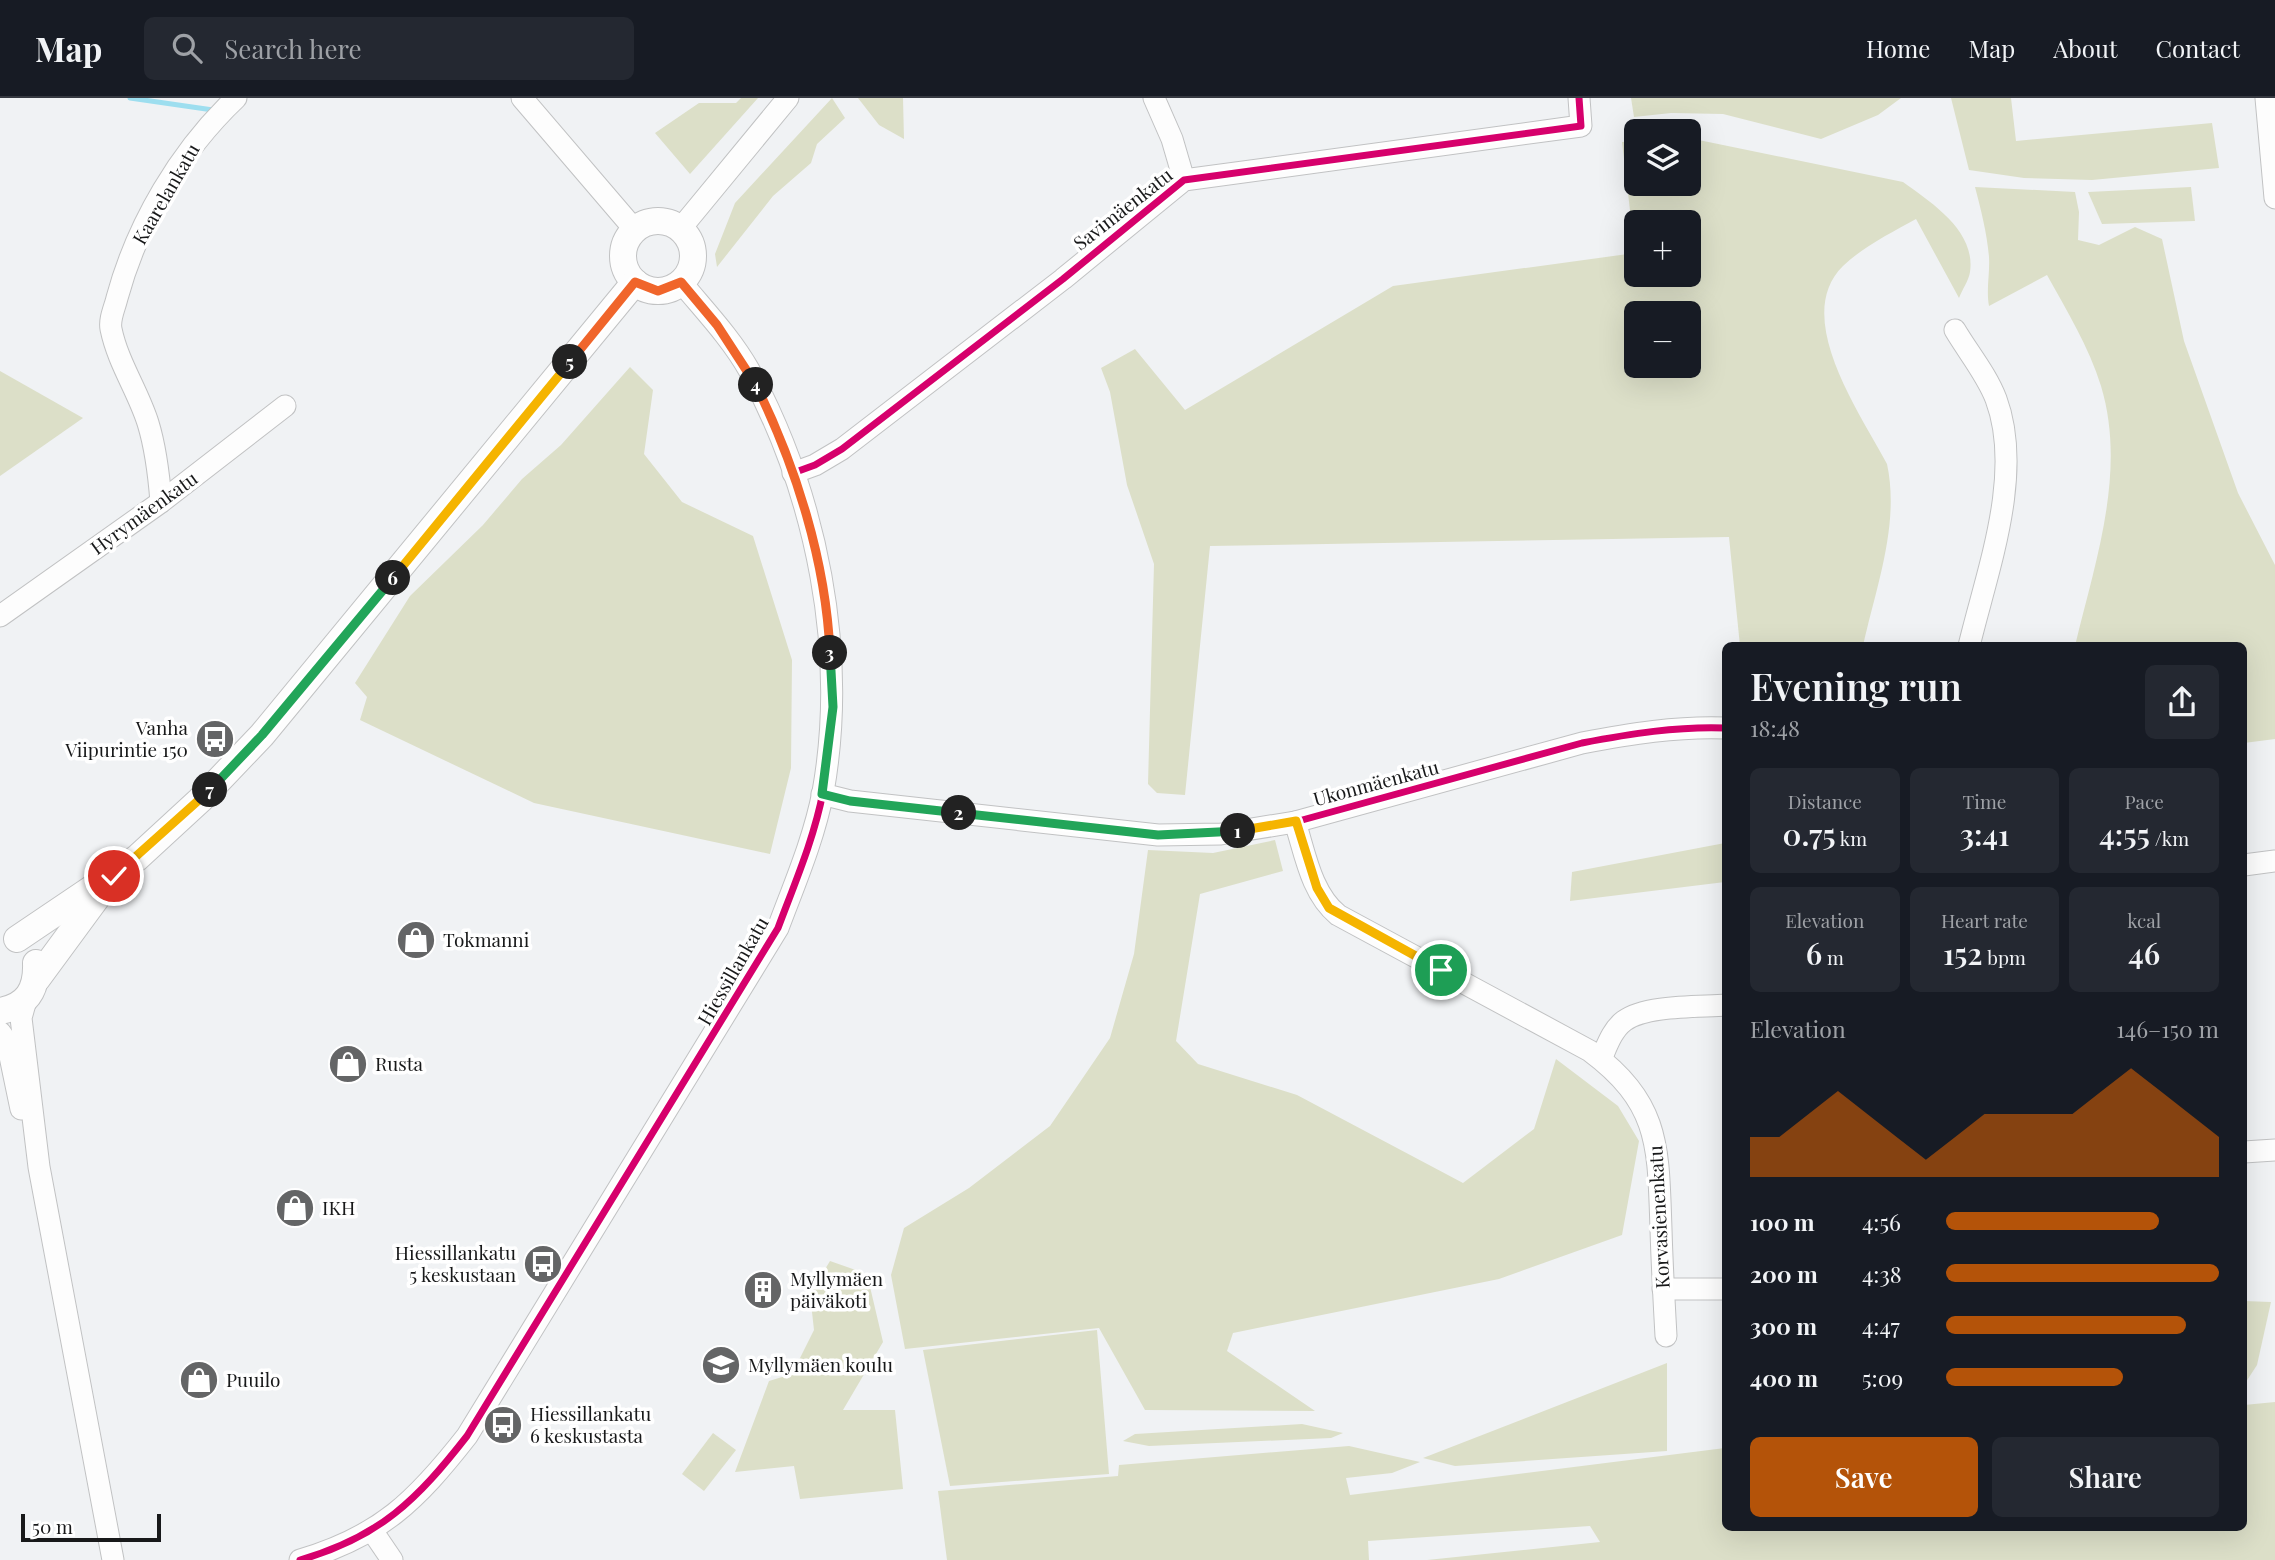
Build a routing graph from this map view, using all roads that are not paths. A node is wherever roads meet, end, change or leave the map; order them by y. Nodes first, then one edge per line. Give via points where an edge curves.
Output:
1 (236, 98) edge
2 (522, 98) edge
3 (788, 98) edge
4 (1154, 98) edge
5 (1579, 98) edge
6 (2266, 98) edge
7 (1184, 180) junction
8 (2275, 198) edge
9 (681, 228) junction
10 (635, 230) junction
11 (635, 282) junction
12 (681, 282) junction
13 (1955, 330) dead end
14 (285, 406) dead end
15 (793, 473) junction
16 (161, 502) junction
17 (0, 616) edge
18 (1970, 642) edge
19 (1722, 728) edge
20 (822, 794) junction
21 (1296, 821) junction
22 (2275, 861) edge
23 (2247, 865) edge
24 (114, 876) junction
25 (9, 937) edge
26 (31, 990) junction
27 (1722, 1005) edge
28 (0, 1011) edge
29 (0, 1032) edge
30 (1601, 1059) junction
31 (2275, 1150) edge
32 (2247, 1152) edge
33 (39, 1167) junction
34 (1663, 1289) junction
35 (1722, 1289) edge
36 (1666, 1336) dead end
37 (373, 1532) junction
38 (113, 1560) edge
39 (300, 1560) edge
40 (392, 1560) edge

1 - 16 street, Kaarelankatu via 214,118 181,162 146,221 123,276 110,325 119,360 147,421
2 - 10 street
3 - 9 street
4 - 7 street
5 - 7 street, Savimäenkatu via 1581,126
6 - 8 street
7 - 15 street, Savimäenkatu via 842,449
9 - 10 main road via 657,221
9 - 12 main road via 693,261
10 - 11 main road via 624,250 628,273
11 - 12 main road via 658,291
11 - 24 main road via 262,735 200,800
12 - 15 street, Hiessillankatu via 748,369
13 - 18 street via 1995,398 2008,450 2002,506
14 - 16 street, Hyrymäenkatu
15 - 20 street, Hiessillankatu via 829,636 833,707
16 - 17 street, Hyrymäenkatu
19 - 21 street, Ukonmäenkatu via 1627,734 1582,743
20 - 21 street, Ukonmäenkatu via 850,801 1158,835 1221,834
20 - 37 street, Hiessillankatu via 778,929 637,1163 467,1436 435,1477
21 - 30 street, Korvasienenkatu via 1317,888 1329,908
22 - 23 street
24 - 25 main road
24 - 26 main road via 68,933
25 - 26 main road via 29,949 36,963
26 - 28 main road via 14,1008
26 - 33 street via 21,1018
27 - 30 street via 1642,1012 1618,1028
29 - 33 street via 7,1042
30 - 34 street, Korvasienenkatu via 1636,1094 1655,1135 1661,1180
31 - 32 street
33 - 38 street
34 - 35 street
34 - 36 street, Korvasienenkatu
37 - 39 street, Hiessillankatu
37 - 40 street

